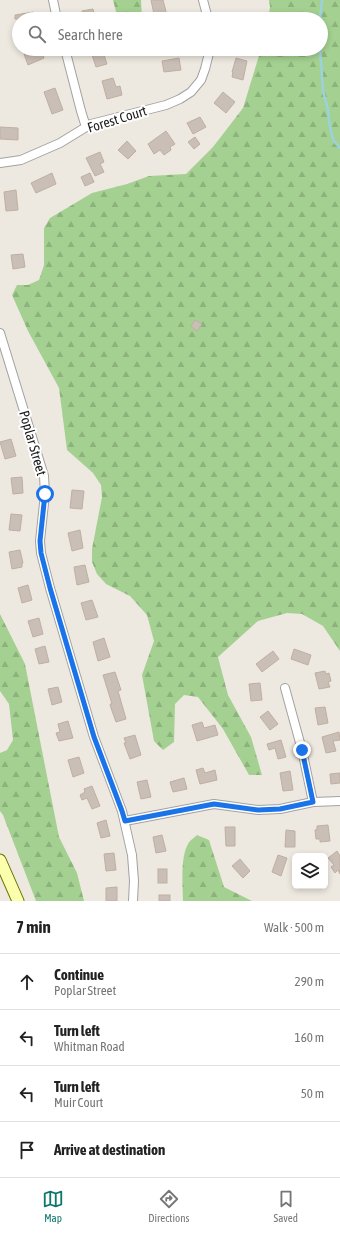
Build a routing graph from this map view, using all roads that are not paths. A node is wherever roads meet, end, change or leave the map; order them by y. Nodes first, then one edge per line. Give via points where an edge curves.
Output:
1 (53, 0) edge
2 (203, 0) edge
3 (55, 12) edge
4 (206, 12) edge
5 (67, 56) edge
6 (209, 56) edge
7 (86, 127) junction
8 (0, 163) edge
9 (0, 334) edge
10 (285, 688) dead end
11 (340, 801) edge
12 (313, 802) junction
13 (125, 821) junction
14 (0, 860) edge
15 (18, 901) edge
16 (134, 901) edge

1 - 3 street
2 - 4 street
5 - 7 street
6 - 7 street, Forest Court via 201,80 191,92 180,99
7 - 8 street, Forest Court via 60,144 21,160
9 - 13 street, Poplar Street via 44,476 41,553 94,737
10 - 12 street
11 - 12 street
12 - 13 street via 280,809 258,810 214,804
13 - 16 street, Poplar Street via 132,855
14 - 15 street

